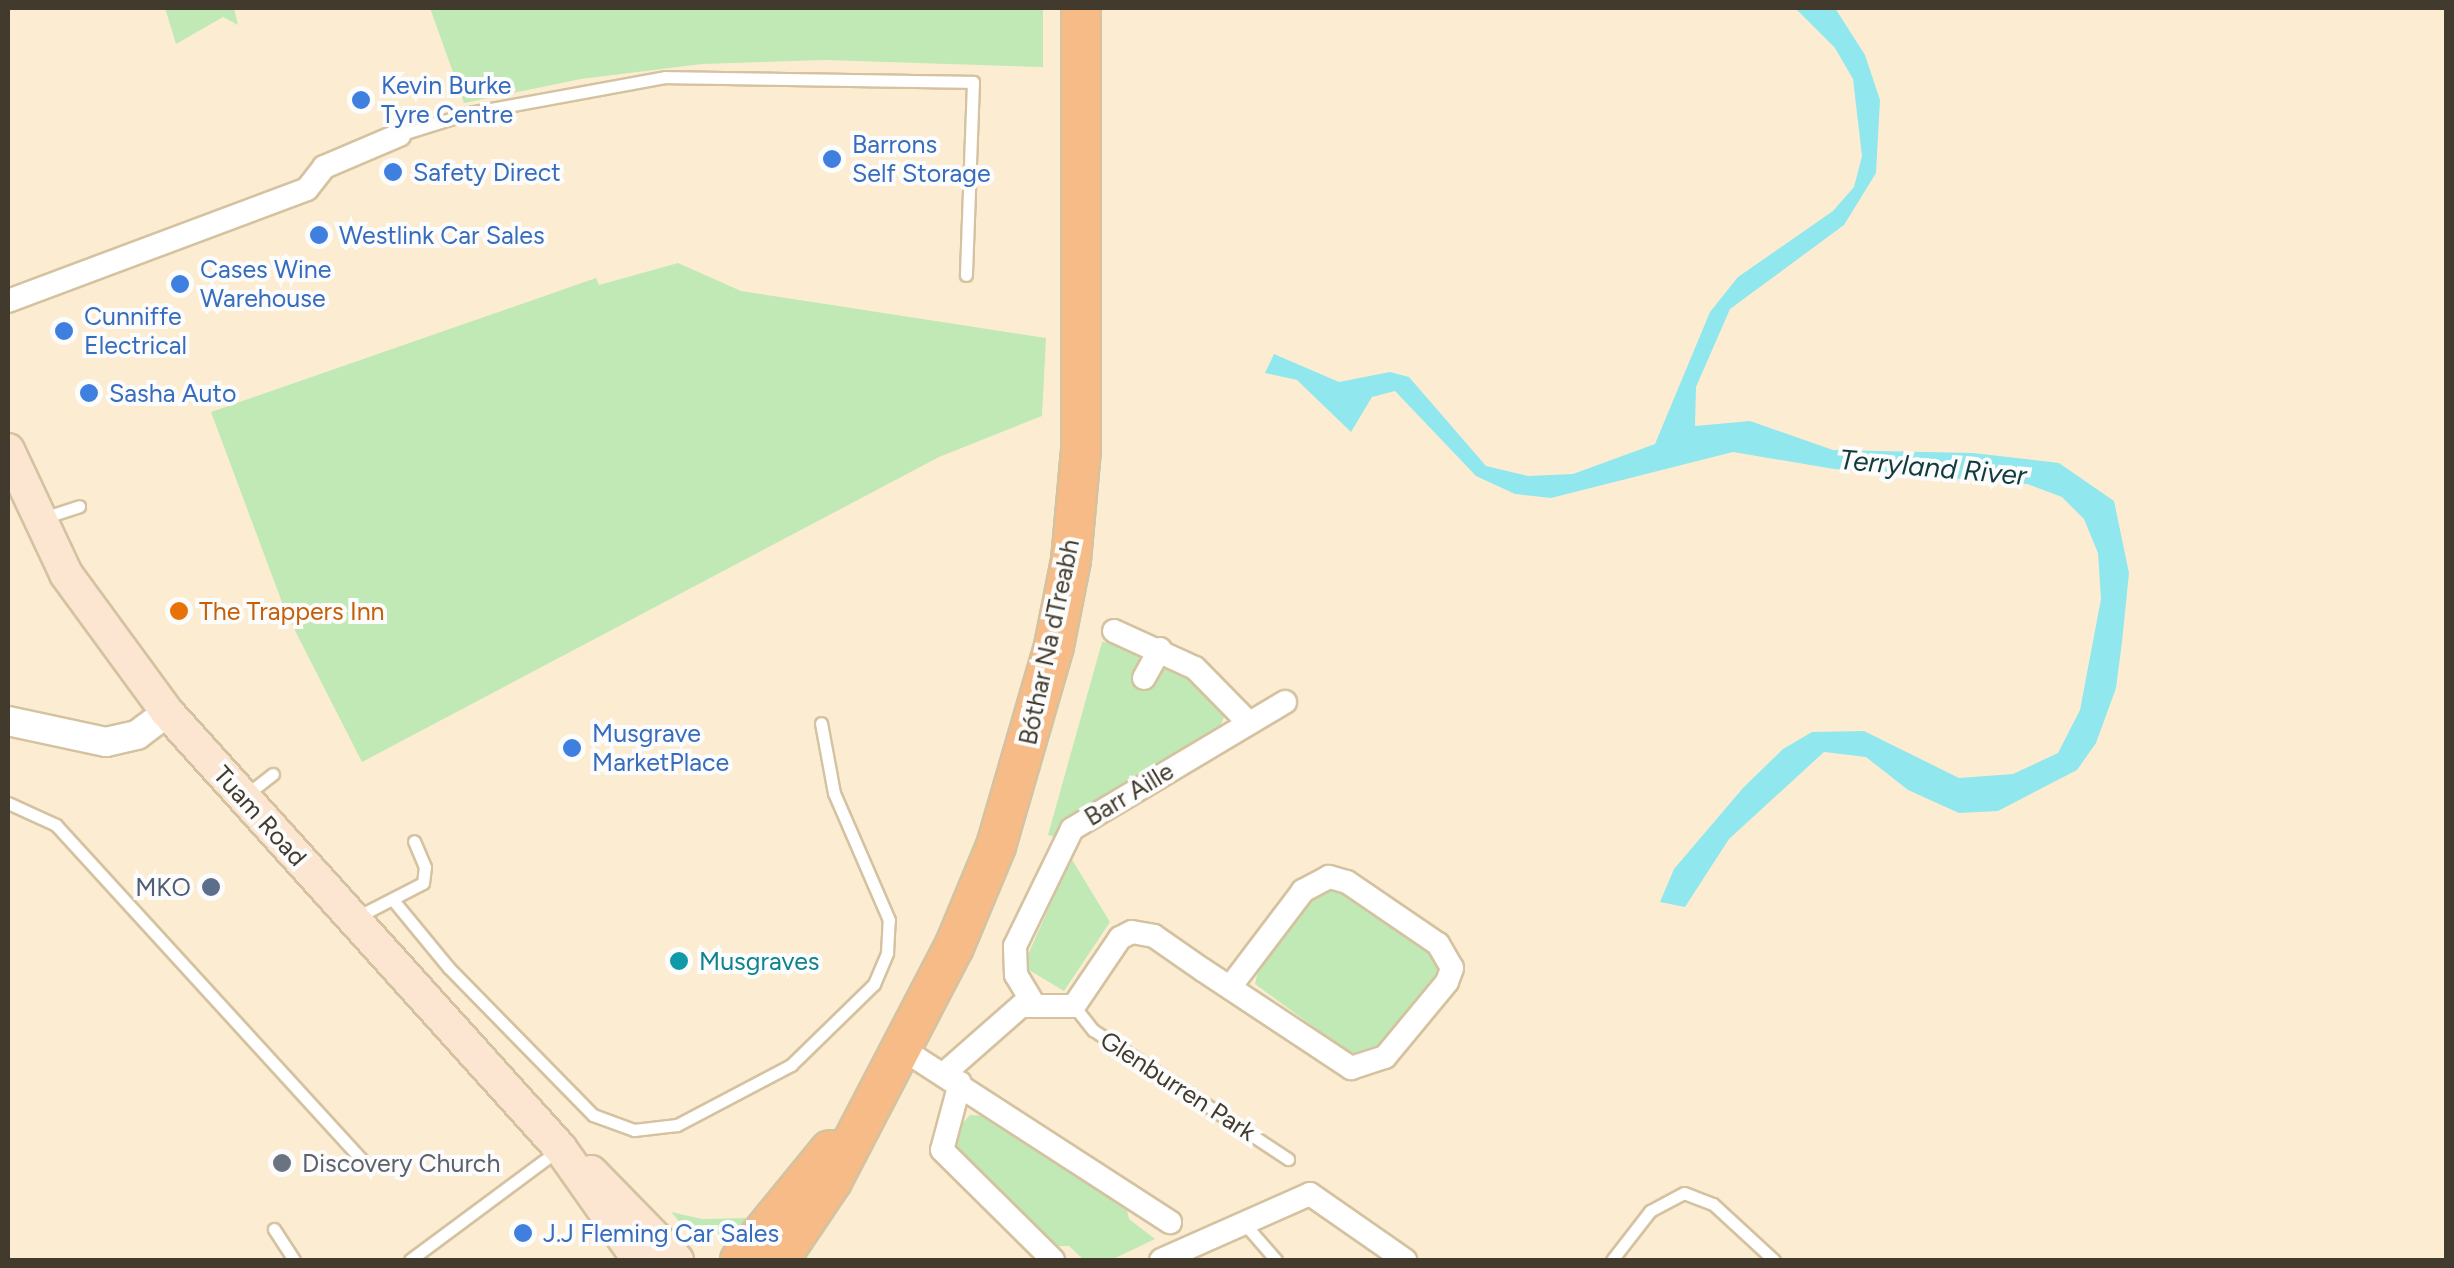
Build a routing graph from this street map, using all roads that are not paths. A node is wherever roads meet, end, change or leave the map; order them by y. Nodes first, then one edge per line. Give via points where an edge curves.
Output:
1 (1081, 8) edge
2 (399, 135) joint
3 (966, 275) dead end
4 (8, 301) edge
5 (8, 450) edge
6 (78, 506) dead end
7 (39, 520) junction
8 (1114, 631) dead end
9 (1160, 649) junction
10 (1144, 678) dead end
11 (1285, 702) dead end
12 (167, 712) junction
13 (8, 721) edge
14 (821, 723) dead end
15 (1249, 723) junction
16 (273, 774) dead end
17 (242, 798) junction
18 (8, 803) edge
19 (414, 841) dead end
20 (393, 900) junction
21 (354, 919) junction
22 (1230, 988) junction
23 (1033, 1003) junction
24 (1074, 1006) junction
25 (904, 1050) junction
26 (953, 1077) junction
27 (861, 1120) junction
28 (560, 1148) junction
29 (1288, 1159) dead end
30 (362, 1160) dead end
31 (1242, 1221) junction
32 (1170, 1222) dead end
33 (274, 1229) dead end
34 (637, 1259) edge
35 (294, 1260) edge
36 (410, 1260) edge
37 (677, 1260) edge
38 (740, 1260) edge
39 (779, 1260) edge
40 (1053, 1260) edge
41 (1162, 1260) edge
42 (1276, 1260) edge
43 (1405, 1260) edge
44 (1612, 1260) edge
45 (1774, 1260) edge

1 - 25 highway, Bóthar Na dTreabh via 1084,366 1071,560 1041,697 996,846
2 - 3 lane via 469,114 666,78 972,82
2 - 4 street via 324,167 307,189
5 - 7 main road, Tuam Road
6 - 7 lane
7 - 12 main road, Tuam Road via 66,574
8 - 9 street
9 - 10 street
9 - 15 street via 1213,682
11 - 15 street, Barr Aille
12 - 13 street via 137,735 106,742
12 - 17 main road, Tuam Road
14 - 20 lane via 834,793 889,920 887,953 874,984 791,1065 677,1125 634,1130 593,1116 449,968
15 - 23 street, Barr Aille via 1072,830 1016,946 1016,974
16 - 17 lane
17 - 21 main road, Tuam Road
18 - 30 lane via 56,826 103,873
19 - 20 lane via 426,875
20 - 21 lane
21 - 28 main road, Tuam Road
22 - 22 street via 1361,1070 1385,1057 1447,982 1450,958 1347,882 1328,877 1302,891
22 - 24 street via 1154,936 1132,932 1120,938
23 - 24 street
23 - 26 street via 997,1024
24 - 29 lane, Glenburren Park via 1093,1030
25 - 26 street
25 - 27 highway, Bóthar Na dTreabh
26 - 32 street
26 - 40 street via 942,1150
27 - 38 highway, Bóthar Na dTreabh via 811,1168
27 - 39 highway, Bóthar Na dTreabh via 832,1182
28 - 34 main road, Tuam Road
28 - 36 lane
28 - 37 main road, Tuam Road via 618,1193
31 - 41 street
31 - 42 lane
31 - 43 street via 1310,1194
33 - 35 lane
44 - 45 lane via 1650,1211 1684,1193 1713,1204

